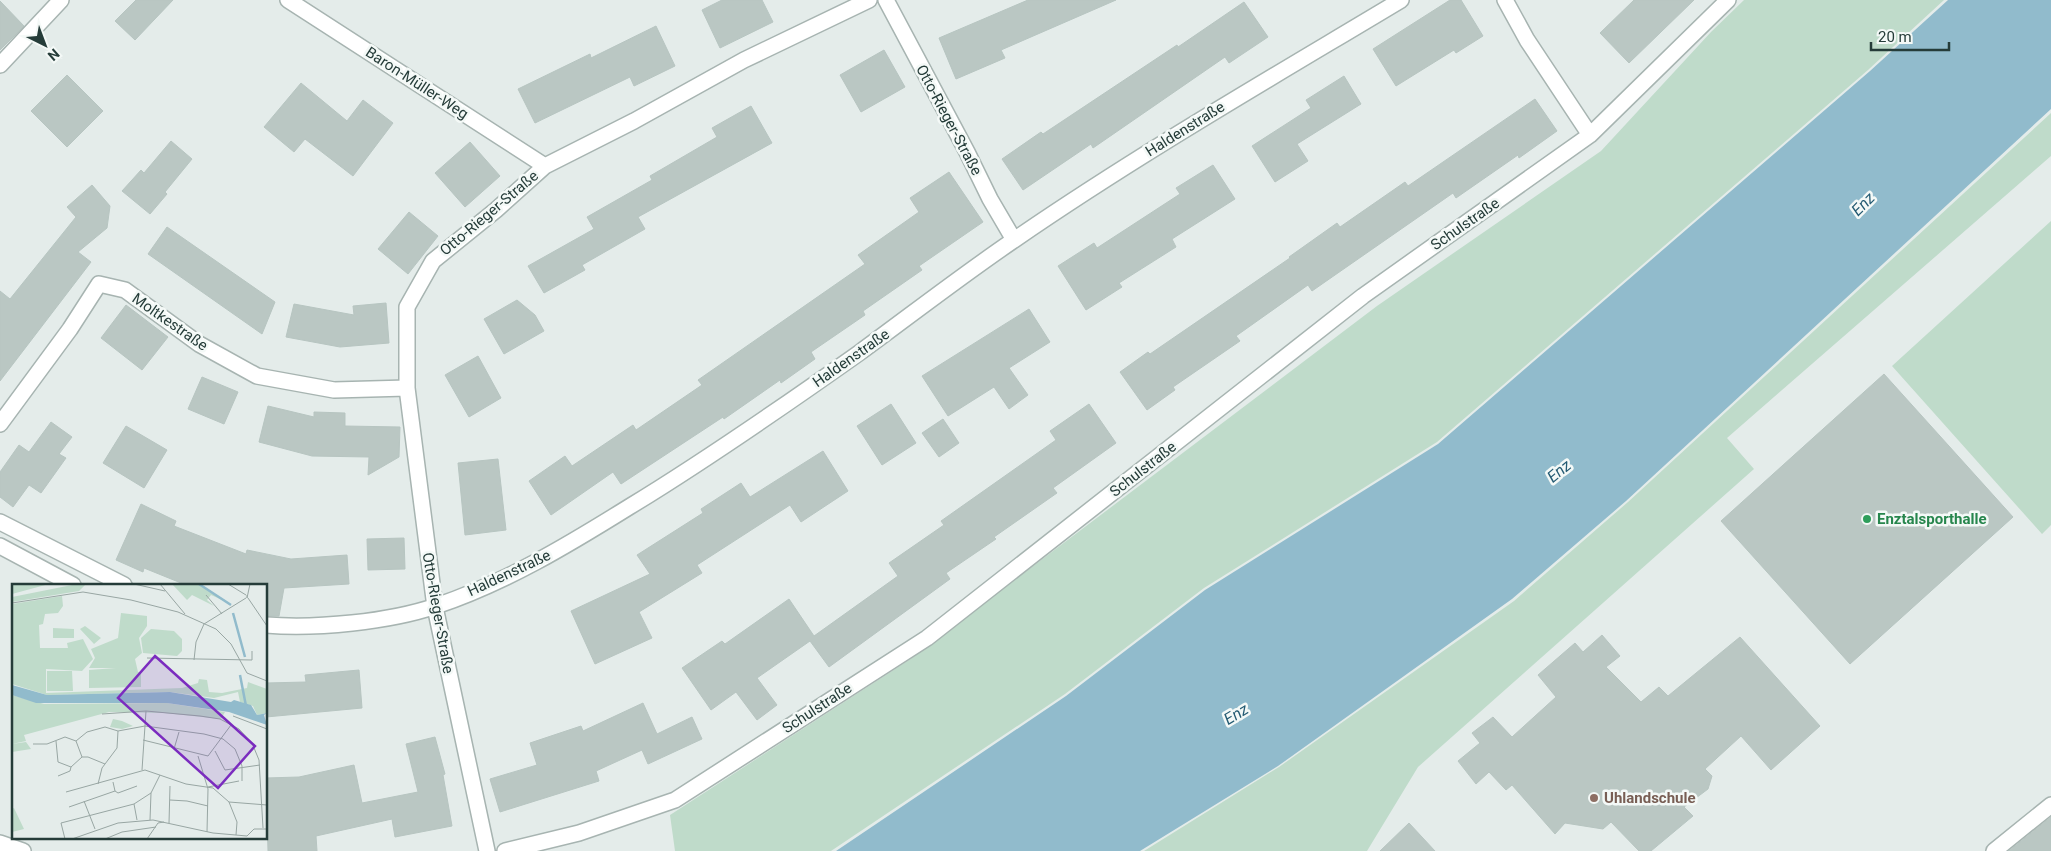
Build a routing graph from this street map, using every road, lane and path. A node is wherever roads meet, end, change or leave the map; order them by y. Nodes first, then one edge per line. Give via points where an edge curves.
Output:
1 (61, 0) edge
2 (288, 0) edge
3 (869, 0) edge
4 (886, 0) edge
5 (1401, 0) edge
6 (1506, 0) edge
7 (1728, 0) edge
8 (0, 65) edge
9 (1590, 135) junction
10 (545, 166) junction
11 (1014, 240) junction
12 (407, 388) junction
13 (0, 424) edge
14 (0, 522) edge
15 (0, 546) edge
16 (71, 584) edge
17 (122, 584) edge
18 (435, 607) junction
19 (268, 626) edge
20 (2051, 806) edge
21 (0, 843) edge
22 (23, 851) edge
23 (487, 851) edge
24 (505, 851) edge
25 (1994, 851) edge

1 - 8 street
2 - 10 street, Baron-Müller-Weg
3 - 10 street, Otto-Rieger-Straße via 744,60 634,122
4 - 11 street, Otto-Rieger-Straße
5 - 11 street, Haldenstraße via 1192,124
6 - 9 street via 1527,40
7 - 9 street, Schulstraße
9 - 24 street, Schulstraße via 1362,296 926,638 675,800 579,833
10 - 12 street, Otto-Rieger-Straße via 433,261 407,307
11 - 18 street, Haldenstraße via 702,462 521,570
12 - 13 street, Moltkestraße via 334,390 258,376 199,344 125,290 99,284
12 - 18 street, Otto-Rieger-Straße
14 - 17 street
15 - 16 street
18 - 19 street, Haldenstraße via 389,617 308,627
18 - 23 street, Otto-Rieger-Straße
20 - 25 street
21 - 22 street

